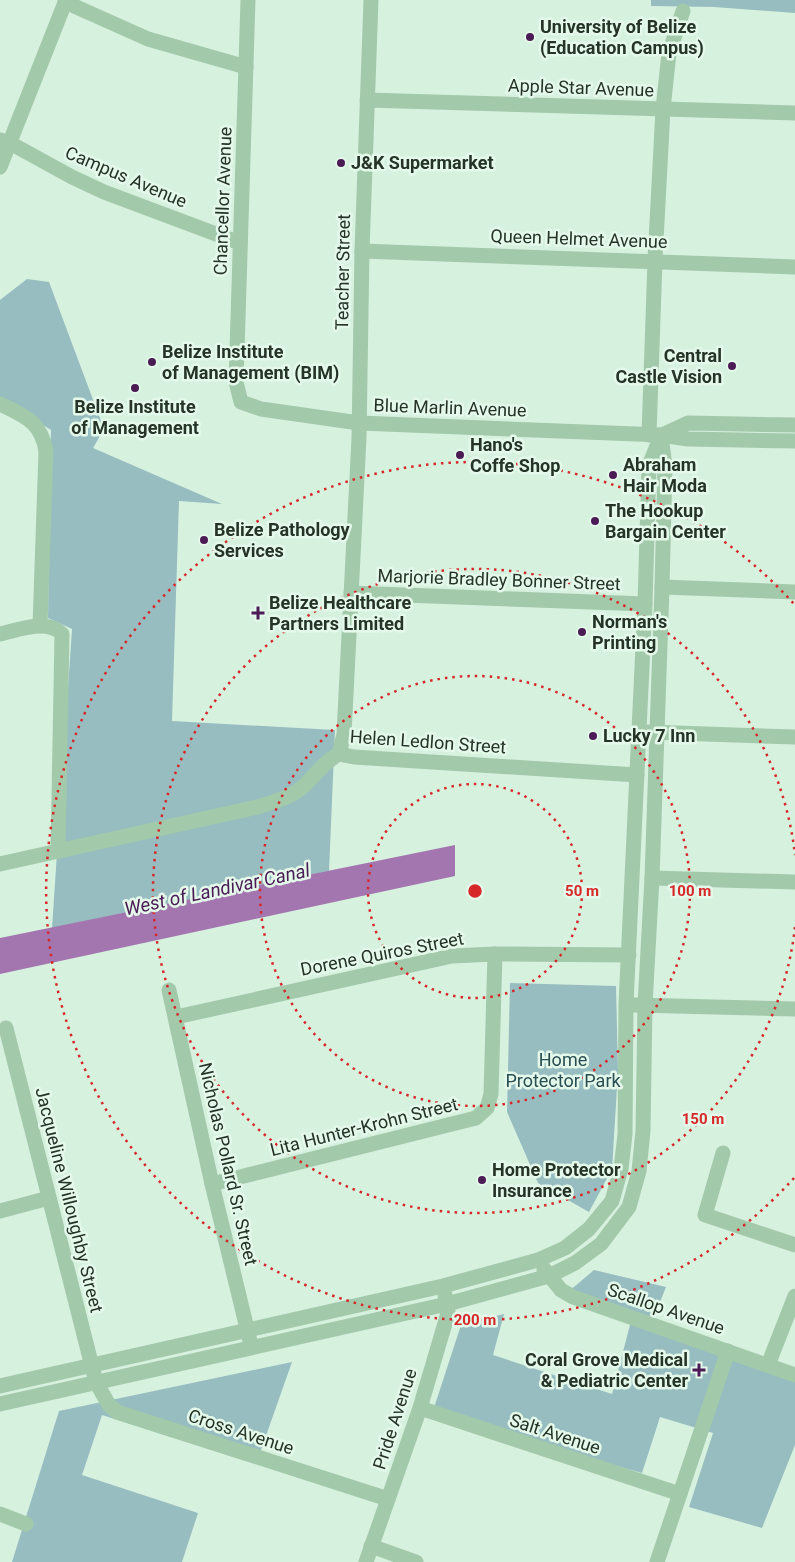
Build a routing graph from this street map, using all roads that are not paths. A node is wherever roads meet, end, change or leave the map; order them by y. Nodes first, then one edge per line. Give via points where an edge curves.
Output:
1 (248, 0) edge
2 (371, 0) edge
3 (66, 1) edge
4 (683, 11) dead end
5 (246, 67) junction
6 (366, 100) junction
7 (663, 109) junction
8 (795, 113) edge
9 (5, 142) edge
10 (0, 167) edge
11 (240, 243) junction
12 (362, 251) junction
13 (655, 260) junction
14 (795, 266) edge
15 (240, 402) joint
16 (0, 404) edge
17 (359, 423) junction
18 (795, 424) edge
19 (655, 435) junction
20 (795, 441) edge
21 (662, 587) junction
22 (795, 592) edge
23 (352, 594) junction
24 (645, 604) junction
25 (40, 626) junction
26 (0, 634) edge
27 (639, 732) junction
28 (657, 732) junction
29 (795, 737) edge
30 (338, 754) junction
31 (637, 775) junction
32 (58, 851) junction
33 (0, 864) edge
34 (652, 878) junction
35 (795, 882) edge
36 (495, 954) junction
37 (628, 955) junction
38 (169, 990) dead end
39 (626, 1004) junction
40 (645, 1005) junction
41 (795, 1009) edge
42 (176, 1017) junction
43 (6, 1028) dead end
44 (6, 1053) edge
45 (723, 1153) dead end
46 (212, 1184) junction
47 (49, 1198) junction
48 (0, 1211) edge
49 (795, 1245) edge
50 (538, 1260) junction
51 (549, 1276) junction
52 (443, 1286) junction
53 (795, 1296) edge
54 (447, 1304) junction
55 (248, 1331) junction
56 (252, 1347) junction
57 (728, 1351) junction
58 (91, 1365) junction
59 (768, 1365) junction
60 (795, 1375) edge
61 (96, 1382) junction
62 (0, 1386) edge
63 (0, 1404) edge
64 (420, 1408) junction
65 (680, 1494) junction
66 (388, 1499) junction
67 (0, 1514) edge
68 (26, 1524) dead end
69 (372, 1546) junction
70 (366, 1562) edge
71 (416, 1562) edge
72 (657, 1562) edge

1 - 5 street, Chancellor Avenue
2 - 6 street, Teacher Street
3 - 5 street via 148,39
3 - 9 street
4 - 7 street via 669,54
5 - 11 street, Chancellor Avenue
6 - 7 street, Apple Star Avenue
6 - 12 street, Teacher Street
7 - 8 street, Apple Star Avenue
7 - 13 street
9 - 10 street
9 - 11 street, Campus Avenue via 104,192
11 - 15 street, Chancellor Avenue via 236,382
12 - 13 street, Queen Helmet Avenue
12 - 17 street, Teacher Street
13 - 14 street, Queen Helmet Avenue
13 - 19 street
15 - 17 street, Blue Marlin Avenue via 261,409
16 - 25 street via 30,420 40,431 46,450
17 - 19 street, Blue Marlin Avenue
17 - 23 street, Teacher Street
18 - 19 street, Blue Marlin Avenue via 688,423
19 - 20 street, Blue Marlin Avenue via 688,439
19 - 21 street via 665,466
19 - 24 street via 649,466
21 - 22 street
21 - 28 street
23 - 24 street, Marjorie Bradley Bonner Street
23 - 30 street, Teacher Street via 344,734
24 - 27 street
25 - 26 street
25 - 32 street via 52,626 62,634
27 - 28 street
27 - 31 street
28 - 29 street
28 - 34 street
30 - 31 street, Helen Ledlon Street
30 - 32 street, Helen Ledlon Street via 302,787 275,802
31 - 37 street
32 - 33 street, Helen Ledlon Street
34 - 35 street
34 - 40 street
36 - 37 street, Dorene Quiros Street
36 - 42 street, Dorene Quiros Street via 430,959
36 - 46 street, Lita Hunter-Krohn Street via 491,1094 486,1108 476,1118
37 - 39 street
38 - 42 street, Nicholas Pollard Sr. Street
39 - 40 street
39 - 50 street via 625,1134 621,1168 612,1201 589,1229 565,1248
40 - 41 street
40 - 51 street via 643,1132 639,1171 629,1207 601,1244 576,1263
42 - 46 street, Nicholas Pollard Sr. Street
43 - 44 street, Jacqueline Willoughby Street
44 - 47 street, Jacqueline Willoughby Street
45 - 49 street via 705,1215
46 - 55 street, Nicholas Pollard Sr. Street
47 - 48 street
47 - 58 street, Jacqueline Willoughby Street
50 - 51 street, Scallop Avenue
50 - 52 street
51 - 54 street
51 - 57 street, Scallop Avenue via 573,1297
52 - 54 street, Pride Avenue
52 - 55 street
53 - 59 street
54 - 56 street
54 - 64 street, Pride Avenue via 446,1320
55 - 56 street, Nicholas Pollard Sr. Street
55 - 58 street
56 - 61 street
57 - 59 street, Scallop Avenue
57 - 65 street
58 - 61 street, Jacqueline Willoughby Street
58 - 62 street
59 - 60 street, Scallop Avenue
61 - 63 street
61 - 66 street, Cross Avenue via 109,1405 117,1412
64 - 65 street, Salt Avenue
64 - 66 street, Pride Avenue
65 - 72 street
66 - 69 street, Pride Avenue
67 - 68 street
69 - 70 street, Pride Avenue
69 - 71 street

